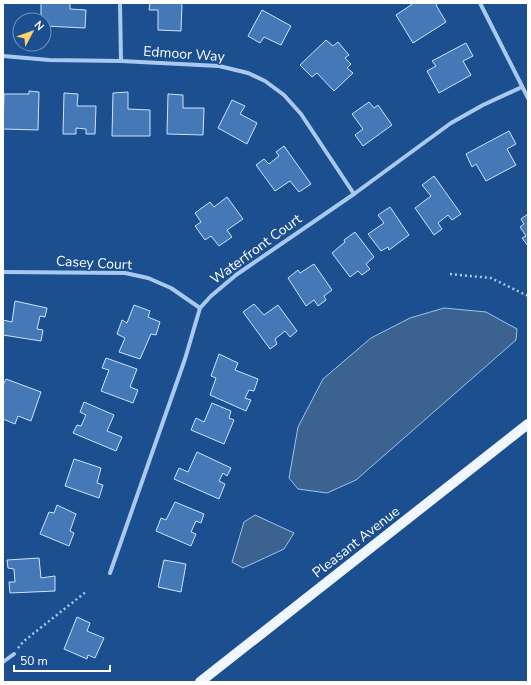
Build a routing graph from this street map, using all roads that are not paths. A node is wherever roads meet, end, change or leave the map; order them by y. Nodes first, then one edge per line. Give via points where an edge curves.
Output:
1 (120, 3) edge
2 (480, 3) edge
3 (3, 56) edge
4 (121, 61) junction
5 (522, 87) junction
6 (528, 98) edge
7 (354, 194) junction
8 (3, 272) edge
9 (200, 308) junction
10 (528, 424) edge
11 (110, 573) dead end
12 (14, 654) road end
13 (3, 662) edge
14 (200, 682) edge

1 - 4 street
2 - 5 street
3 - 4 street, Edmoor Way via 49,60
4 - 7 street, Edmoor Way via 219,66 248,72 265,81 284,95 301,114
5 - 6 street
5 - 7 street, Waterfront Court via 451,123
7 - 9 street, Waterfront Court via 236,275
8 - 9 street, Casey Court via 125,274 148,278 172,288
9 - 11 street, Waterfront Court via 185,359
10 - 14 main road, Pleasant Avenue
12 - 13 street

